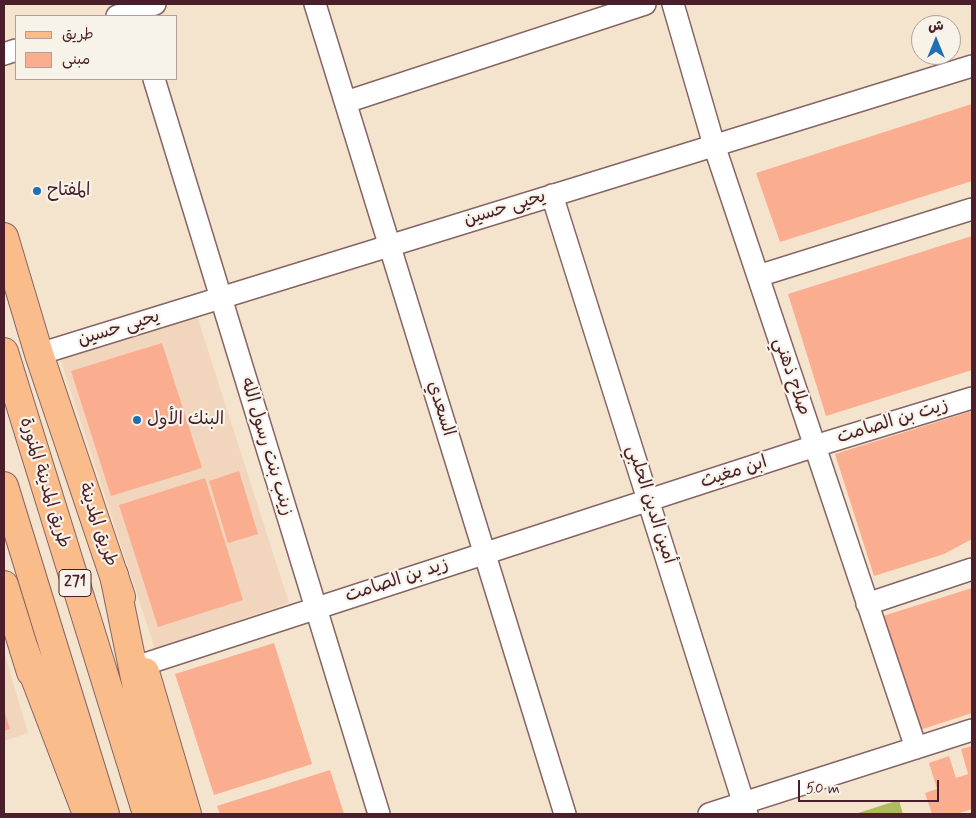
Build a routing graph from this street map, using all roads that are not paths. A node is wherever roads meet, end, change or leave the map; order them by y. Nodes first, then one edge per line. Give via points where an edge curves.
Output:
1 (155, 4) edge
2 (315, 4) edge
3 (644, 4) edge
4 (673, 4) edge
5 (129, 12) edge
6 (972, 66) edge
7 (154, 80) edge
8 (346, 102) junction
9 (714, 146) junction
10 (552, 195) junction
11 (972, 209) edge
12 (4, 237) edge
13 (390, 246) junction
14 (758, 276) junction
15 (221, 298) junction
16 (4, 352) edge
17 (39, 354) junction
18 (972, 398) edge
19 (815, 446) junction
20 (4, 486) edge
21 (651, 501) junction
22 (485, 553) junction
23 (972, 569) edge
24 (114, 575) junction
25 (4, 585) edge
26 (867, 604) junction
27 (315, 607) junction
28 (24, 650) junction
29 (142, 664) junction
30 (972, 730) edge
31 (916, 748) junction
32 (746, 809) edge
33 (75, 814) edge
34 (88, 814) edge
35 (105, 814) edge
36 (148, 814) edge
37 (163, 814) edge
38 (187, 814) edge
39 (379, 814) edge
40 (566, 814) edge
41 (709, 814) edge

1 - 5 street
2 - 8 street, السعدي
3 - 8 street
4 - 9 street, صلاح ذهني
6 - 9 street, يحيى حسين
7 - 15 street, زينب بنت رسول الله
8 - 13 street, السعدي
9 - 10 street, يحيى حسين
9 - 14 street, صلاح ذهني
10 - 13 street, يحيى حسين
10 - 21 street, أمين الدين الحلبي
11 - 14 street
12 - 17 main road, طريق المدينة
13 - 15 street, يحيى حسين
13 - 22 street, السعدي
14 - 19 street, صلاح ذهني
15 - 17 street, يحيى حسين
15 - 27 street, زينب بنت رسول الله
16 - 36 main road, طريق المدينة المنورة / 271
17 - 24 main road, طريق المدينة
18 - 19 street, زيت بن الصامت
19 - 21 street, ابن مغيث
19 - 26 street, صلاح ذهني
20 - 35 main road, 271
21 - 22 street, زيد بن الصامت
21 - 32 street, أمين الدين الحلبي
22 - 27 street, زيد بن الصامت
22 - 40 street, السعدي
23 - 26 street
24 - 29 main road, طريق المدينة
24 - 37 main road
25 - 28 main road
26 - 31 street, صلاح ذهني
27 - 29 street, زيد بن الصامت
27 - 39 street, زينب بنت رسول الله
28 - 33 main road
28 - 34 main road
29 - 38 main road, طريق المدينة
30 - 31 street
31 - 32 street
32 - 41 street

